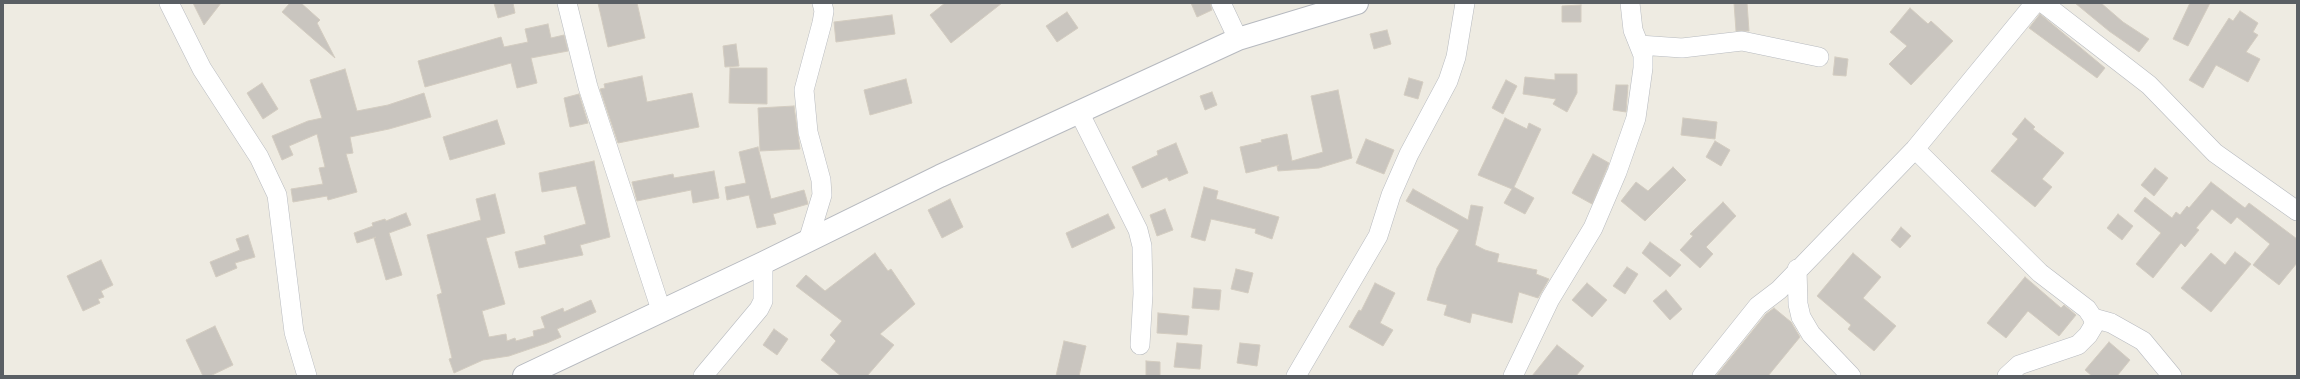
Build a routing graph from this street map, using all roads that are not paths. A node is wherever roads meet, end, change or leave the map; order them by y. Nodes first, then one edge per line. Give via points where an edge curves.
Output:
1 (169, 3) edge
2 (567, 3) edge
3 (822, 3) edge
4 (1221, 3) edge
5 (1357, 3) edge
6 (1465, 3) edge
7 (1630, 3) edge
8 (2035, 3) edge
9 (2043, 3) edge
10 (1238, 39) junction
11 (1639, 45) junction
12 (1819, 57) dead end
13 (1079, 112) junction
14 (1915, 149) junction
15 (2297, 211) edge
16 (808, 241) junction
17 (762, 263) junction
18 (1797, 269) junction
19 (661, 310) junction
20 (2093, 318) junction
21 (1140, 345) dead end
22 (307, 376) edge
23 (524, 376) edge
24 (703, 376) edge
25 (1296, 376) edge
26 (1513, 376) edge
27 (1702, 376) edge
28 (1851, 376) edge
29 (2007, 376) edge
30 (2172, 376) edge

1 - 22 street via 202,69 259,157 276,195 294,332
2 - 19 street via 588,87
3 - 16 street via 822,23 804,90 808,132 821,180 822,195
4 - 10 street
5 - 10 street
6 - 25 street via 1456,57 1448,81 1409,154 1391,195 1378,236
7 - 11 street via 1633,30
8 - 14 street
9 - 15 street via 2149,86 2215,153
10 - 13 street
11 - 12 street via 1682,48 1742,42
11 - 26 street via 1643,55 1643,68 1636,118 1617,172 1593,228 1550,299
13 - 16 street
13 - 21 street via 1138,230 1142,246 1143,294
14 - 18 street
14 - 20 street via 2040,274 2087,309
16 - 17 street
17 - 19 street
17 - 24 street via 763,301 759,309
18 - 27 street via 1778,290 1758,306
18 - 28 street via 1801,317 1812,334
19 - 23 street
20 - 29 street via 2094,325 2078,345 2019,365
20 - 30 street via 2110,323 2143,341

